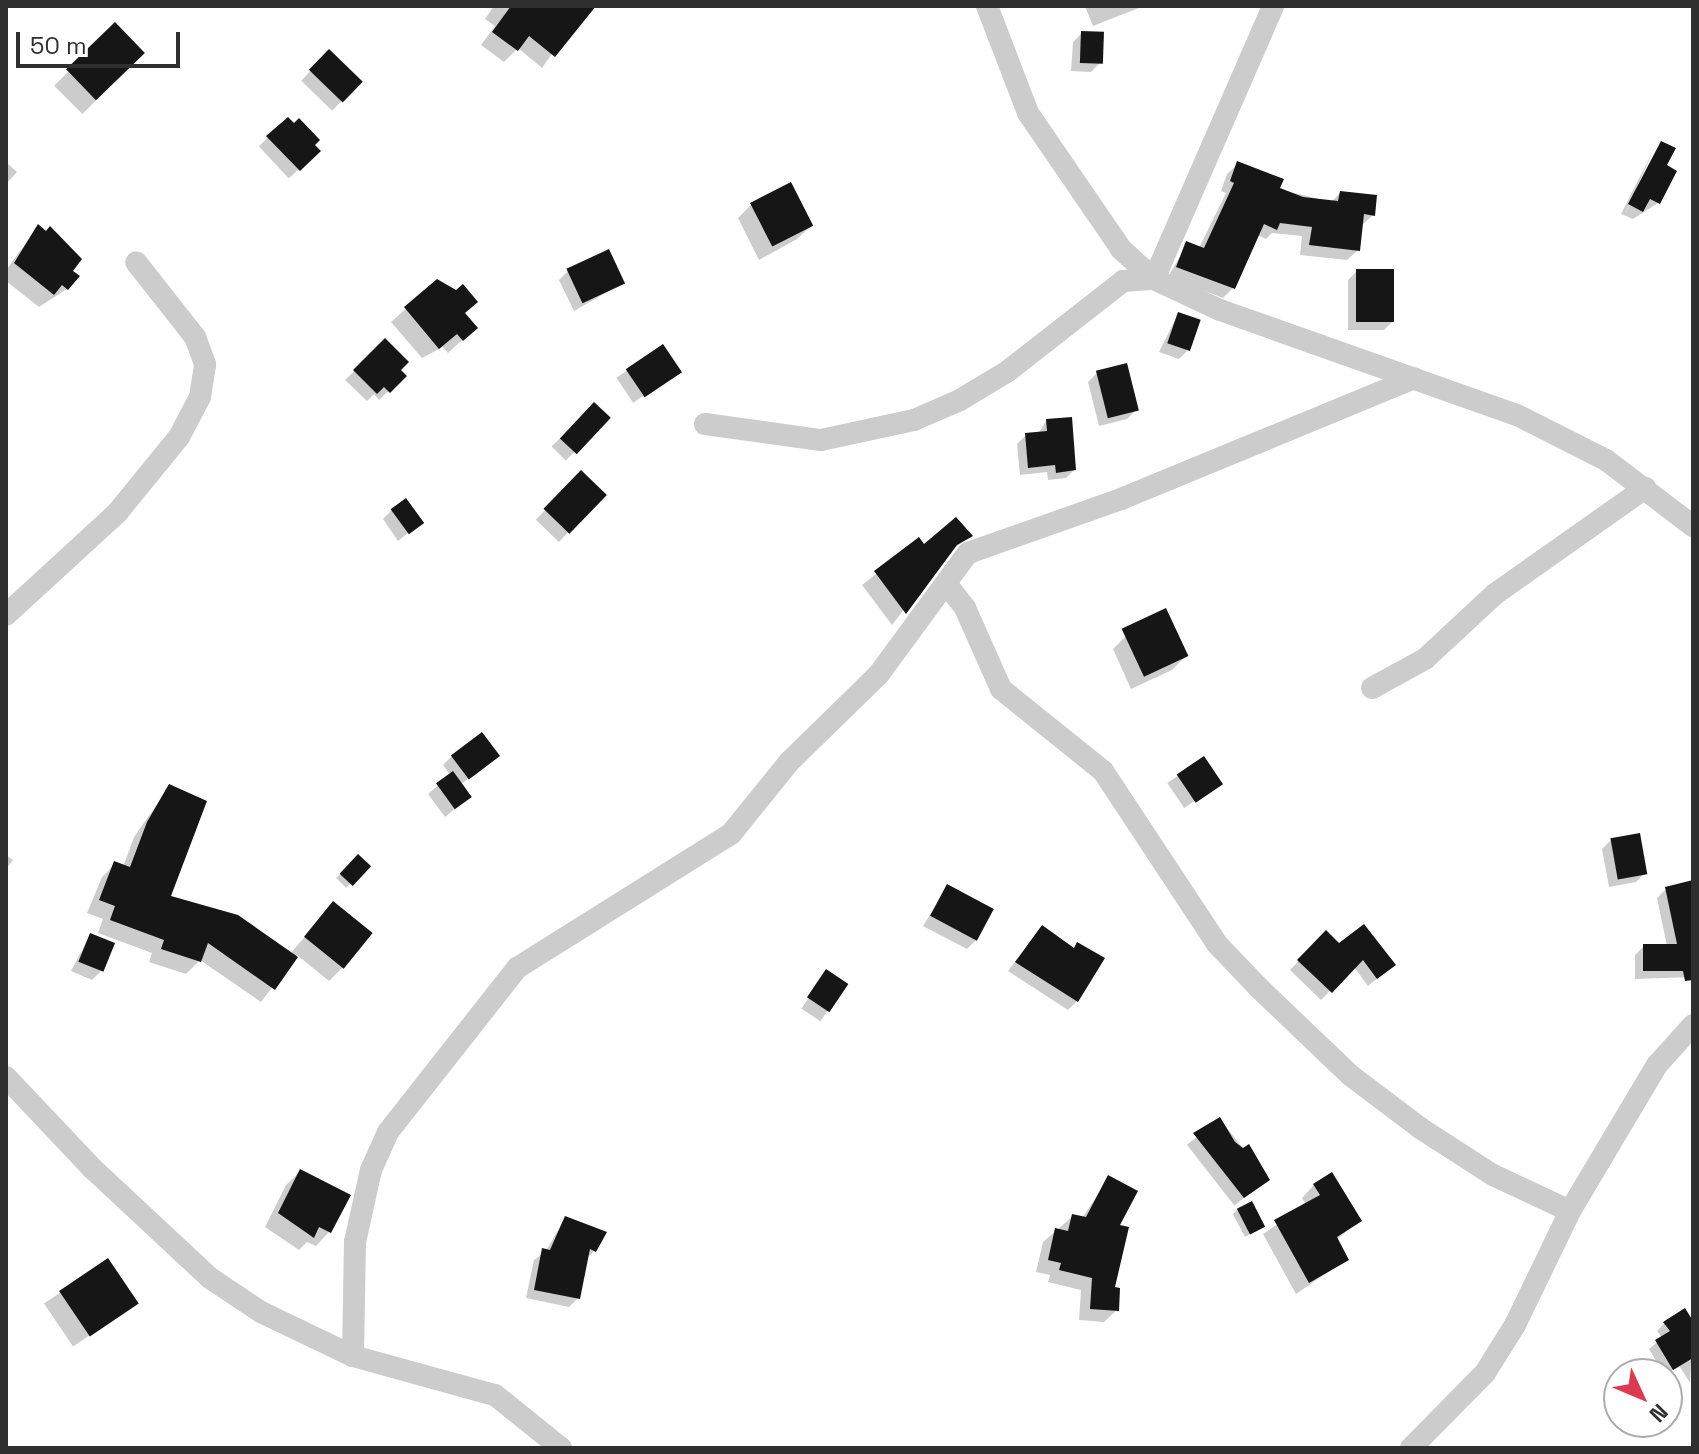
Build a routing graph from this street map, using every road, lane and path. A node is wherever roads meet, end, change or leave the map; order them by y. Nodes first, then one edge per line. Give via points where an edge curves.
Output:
1 (987, 6) edge
2 (1273, 6) edge
3 (136, 262) dead end
4 (1154, 279) junction
5 (1414, 378) junction
6 (705, 424) dead end
7 (1645, 488) junction
8 (1693, 526) edge
9 (948, 586) junction
10 (6, 615) edge
11 (1372, 688) dead end
12 (1693, 1025) edge
13 (6, 1077) edge
14 (1570, 1211) junction
15 (353, 1356) junction
16 (561, 1448) edge
17 (1411, 1448) edge

1 - 4 street via 1028,113 1121,249
2 - 4 street
3 - 10 street via 195,337 205,364 200,397 179,437 117,513
4 - 5 street via 1220,310
4 - 6 street via 1123,281 1008,371 914,420 821,440
5 - 7 street via 1517,415 1606,460
5 - 9 street via 1121,499 968,553
7 - 8 street
7 - 11 street via 1495,594 1425,659
9 - 14 street via 965,608 1001,689 1103,771 1217,944 1259,988 1350,1075 1420,1128 1493,1175
9 - 15 street via 879,674 790,761 731,834 550,944 517,968 471,1021 388,1132 371,1170 355,1242
12 - 14 street via 1657,1065
13 - 15 street via 92,1168 210,1278 261,1312
14 - 17 street via 1515,1325 1485,1373
15 - 16 street via 495,1395

